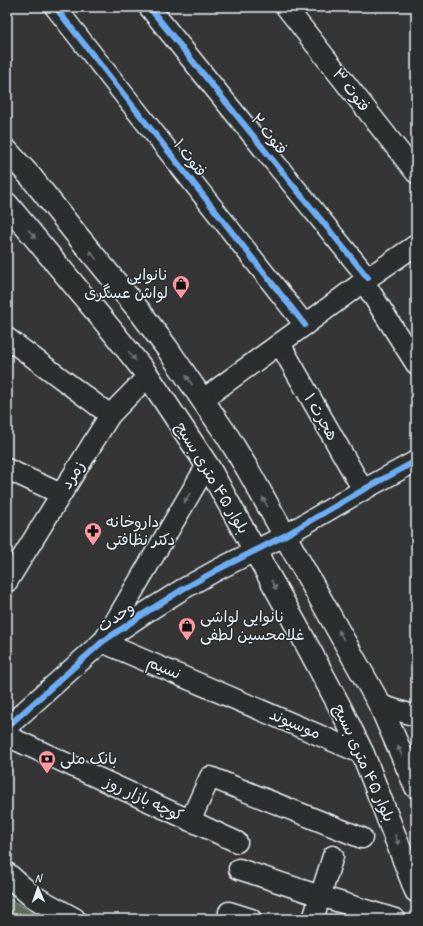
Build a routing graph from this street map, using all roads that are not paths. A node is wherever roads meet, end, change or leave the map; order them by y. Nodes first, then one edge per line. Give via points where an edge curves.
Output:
1 (55, 7) edge
2 (149, 7) edge
3 (286, 7) edge
4 (7, 151) edge
5 (416, 172) edge
6 (7, 204) edge
7 (416, 245) edge
8 (366, 280) junction
9 (141, 313) junction
10 (305, 325) junction
11 (113, 332) junction
12 (7, 338) edge
13 (280, 344) junction
14 (416, 364) edge
15 (148, 376) junction
16 (202, 400) junction
17 (110, 415) junction
18 (416, 461) edge
19 (207, 465) junction
20 (7, 469) edge
21 (363, 490) junction
22 (61, 494) junction
23 (284, 536) junction
24 (256, 551) junction
25 (7, 582) edge
26 (102, 642) junction
27 (226, 695) joint
28 (380, 705) junction
29 (416, 716) edge
30 (7, 727) edge
31 (7, 736) edge
32 (363, 754) junction
33 (416, 787) edge
34 (190, 820) junction
35 (362, 838) dead end
36 (237, 842) dead end
37 (333, 856) dead end
38 (239, 869) dead end
39 (7, 874) edge
40 (416, 891) edge
41 (320, 896) junction
42 (229, 912) dead end
43 (74, 919) edge
44 (251, 919) edge
45 (313, 919) edge
46 (395, 919) edge

1 - 10 street, فتوت ۱
2 - 8 street, فتوت ۲
3 - 5 street, فتوت ۳
9 -> 4 main road, بلوار ۴۵ متری بسیج
6 -> 11 main road, بلوار ۴۵ متری بسیج
7 - 8 street
8 - 10 street
8 - 14 street, فتوت ۲
9 - 11 main road
16 -> 9 main road, بلوار ۴۵ متری بسیج
10 - 13 street
11 -> 15 main road, بلوار ۴۵ متری بسیج
12 - 17 street
13 - 16 street
13 - 21 street, هجرت ۱
15 - 17 street, زمرد
15 - 19 main road, بلوار ۴۵ متری بسیج
23 -> 16 main road, بلوار ۴۵ متری بسیج via 248,470
17 - 22 street, زمرد
18 - 21 street
19 - 24 main road, بلوار ۴۵ متری بسیج
19 -> 26 street, وحدت
20 - 22 street
21 - 23 street
22 - 25 street, زمرد
23 - 24 street, وحدت
28 -> 23 main road, بلوار ۴۵ متری بسیج
24 - 26 street, وحدت via 183,589
24 -> 32 main road, بلوار ۴۵ متری بسیج via 338,702
26 - 27 street, نسیم
26 - 30 street, وحدت
27 - 32 street, موسیوند
28 - 29 street
33 -> 28 main road, بلوار ۴۵ متری بسیج
31 - 34 street, کوچه بازار روز
32 -> 40 main road, بلوار ۴۵ متری بسیج
34 - 35 street via 210,777
34 - 36 street, کوچه بازار روز
37 - 41 street
38 - 41 street
39 - 43 main road via 32,896
41 - 45 street
41 - 46 street
42 - 44 street

